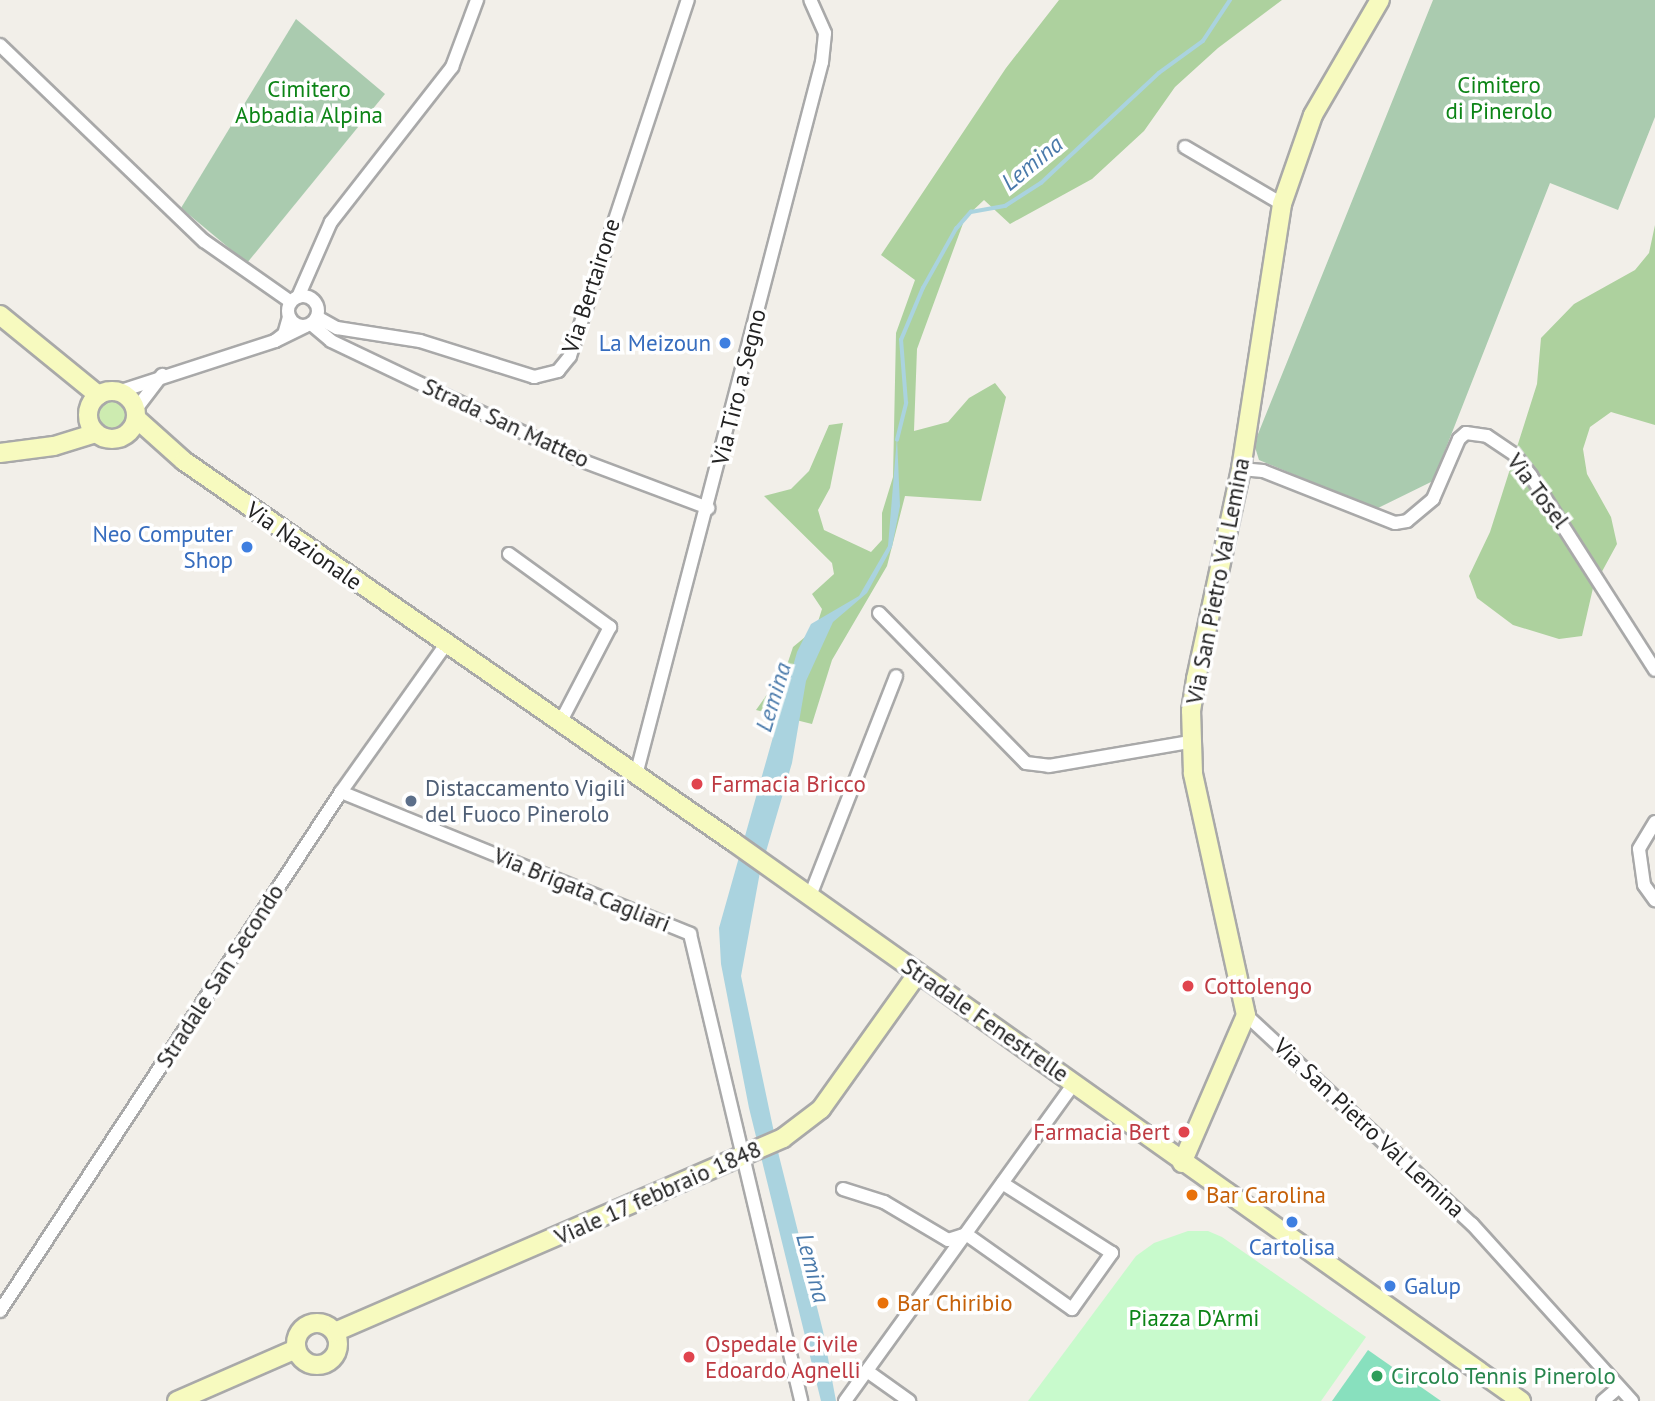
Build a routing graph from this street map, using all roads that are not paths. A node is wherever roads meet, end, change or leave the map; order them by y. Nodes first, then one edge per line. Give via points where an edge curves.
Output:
1 (477, 0) edge
2 (688, 0) edge
3 (810, 0) edge
4 (1380, 0) edge
5 (1, 48) edge
6 (1185, 147) dead end
7 (1282, 204) junction
8 (294, 299) junction
9 (0, 316) edge
10 (289, 317) junction
11 (311, 323) junction
12 (275, 341) junction
13 (162, 375) junction
14 (121, 391) junction
15 (98, 395) junction
16 (136, 414) junction
17 (92, 427) junction
18 (125, 436) junction
19 (164, 445) junction
20 (0, 453) edge
21 (1241, 469) junction
22 (708, 508) junction
23 (509, 554) dead end
24 (879, 613) dead end
25 (446, 645) junction
26 (1655, 670) edge
27 (896, 676) dead end
28 (560, 723) junction
29 (1190, 742) junction
30 (636, 775) junction
31 (341, 792) junction
32 (1655, 822) edge
33 (810, 896) junction
34 (1655, 900) edge
35 (918, 973) junction
36 (1247, 1015) junction
37 (1074, 1083) junction
38 (749, 1155) junction
39 (1182, 1163) junction
40 (1002, 1183) junction
41 (843, 1189) dead end
42 (965, 1234) junction
43 (0, 1311) edge
44 (335, 1332) junction
45 (296, 1349) junction
46 (867, 1371) junction
47 (1619, 1387) junction
48 (847, 1400) edge
49 (177, 1401) edge
50 (802, 1401) edge
51 (909, 1401) edge
52 (1521, 1401) edge
53 (1603, 1401) edge
54 (1632, 1401) edge

1 - 8 street via 452,67 331,222
2 - 11 street, Via Bertairone via 570,356 558,372 534,377 420,341
3 - 22 street, Via Tiro a Segno via 825,33 822,61
4 - 7 street, Via San Pietro Val Lemina via 1314,115
5 - 8 street via 204,241
6 - 7 street
7 - 21 street, Via San Pietro Val Lemina
8 - 10 street
8 - 11 street via 314,300
9 - 15 street
10 - 11 street via 296,324
10 - 12 street via 284,334
11 - 12 street
11 - 22 street, Strada San Matteo via 331,341 583,461
12 - 13 street
13 - 14 street
13 - 16 street
14 - 15 street
14 - 16 street, Via Nazionale
15 - 17 street via 90,403
16 - 18 street
16 - 19 street, Via Nazionale
17 - 18 street, Via Nazionale via 110,439
17 - 20 street via 54,446
18 - 19 street, Via Nazionale
19 - 25 street, Via Nazionale
21 - 26 street, Via Tosel via 1264,471 1395,523 1407,521 1433,499 1459,439 1466,433 1487,436 1514,454 1531,476
21 - 29 street, Via San Pietro Val Lemina via 1196,679
22 - 30 street, Via Tiro a Segno
23 - 28 street via 610,627
24 - 29 street via 1026,763 1049,766
25 - 28 street, Stradale Fenestrelle
25 - 31 street, Stradale San Secondo
27 - 33 street
28 - 30 street, Stradale Fenestrelle
29 - 36 street, Via San Pietro Val Lemina via 1226,934
30 - 33 street, Stradale Fenestrelle
31 - 38 street, Via Brigata Cagliari via 690,934
31 - 43 street, Stradale San Secondo
32 - 34 street via 1639,849 1644,885
33 - 35 street, Stradale Fenestrelle
35 - 37 street, Stradale Fenestrelle
35 - 38 street, Viale 17 febbraio 1848 via 821,1109 783,1138
36 - 39 street
36 - 47 street, Via San Pietro Val Lemina via 1463,1215
37 - 39 street, Stradale Fenestrelle
37 - 40 street
38 - 44 street, Viale 17 febbraio 1848
38 - 50 street, Via Brigata Cagliari
39 - 52 street, Stradale Fenestrelle
40 - 42 street
40 - 42 street via 1112,1253 1072,1309
41 - 42 street via 884,1202 948,1240
42 - 46 street
44 - 45 street via 318,1322 305,1325 297,1336
44 - 45 street via 337,1352 323,1364 304,1360
45 - 49 street
46 - 48 street
46 - 51 street
47 - 53 street
47 - 54 street, Via San Pietro Val Lemina

